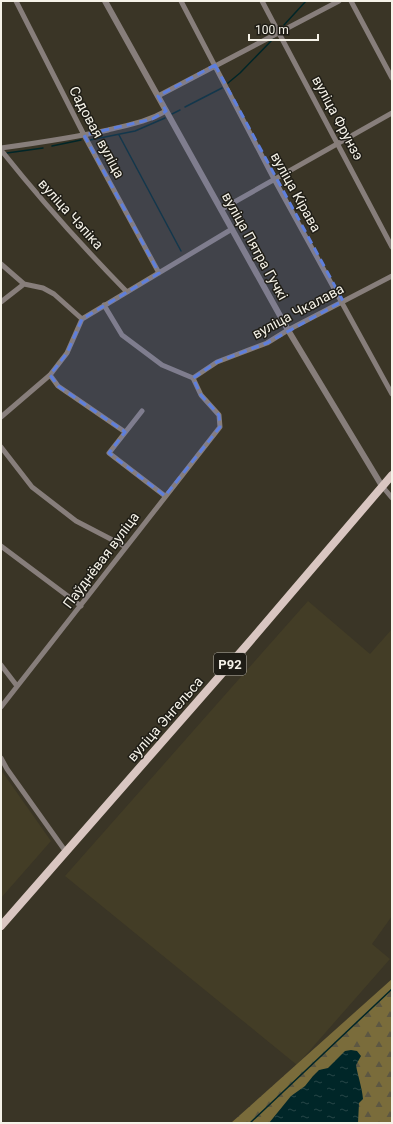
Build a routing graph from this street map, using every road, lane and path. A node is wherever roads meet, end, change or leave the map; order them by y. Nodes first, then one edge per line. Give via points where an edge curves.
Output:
1 (16, 1) edge
2 (105, 1) edge
3 (181, 1) edge
4 (262, 1) edge
5 (339, 1) edge
6 (351, 1) edge
7 (278, 32) junction
8 (215, 65) junction
9 (392, 78) edge
10 (158, 96) junction
11 (166, 111) junction
12 (392, 113) edge
13 (84, 135) junction
14 (338, 143) junction
15 (1, 149) edge
16 (274, 179) junction
17 (222, 209) junction
18 (232, 229) junction
19 (392, 247) edge
20 (1, 264) edge
21 (159, 273) junction
22 (392, 276) edge
23 (24, 284) junction
24 (126, 291) junction
25 (343, 301) junction
26 (1, 302) edge
27 (104, 305) junction
28 (82, 319) junction
29 (288, 330) junction
30 (50, 375) junction
31 (193, 378) junction
32 (392, 394) edge
33 (142, 411) dead end
34 (1, 417) edge
35 (125, 432) junction
36 (1, 447) edge
37 (392, 475) edge
38 (382, 486) junction
39 (165, 496) junction
40 (392, 498) edge
41 (1, 546) edge
42 (126, 548) junction
43 (81, 606) junction
44 (1, 664) edge
45 (17, 686) junction
46 (1, 707) edge
47 (1, 758) edge
48 (66, 852) junction
49 (1, 926) edge

1 - 13 street, Садовая вуліца
2 - 10 street, вуліца Пятра Гучкі
3 - 8 street, вуліца Кірава
4 - 7 street, вуліца Фрунзэ
5 - 7 street
6 - 9 street
7 - 8 street
7 - 14 street, вуліца Фрунзэ
8 - 10 street
8 - 16 street, вуліца Кірава
10 - 11 street, вуліца Пятра Гучкі
11 - 13 street via 137,124
11 - 17 street, вуліца Пятра Гучкі
12 - 14 street
13 - 15 street
13 - 21 street, Садовая вуліца
14 - 16 street
14 - 19 street, вуліца Фрунзэ
15 - 24 street, вуліца Чэпіка via 31,188
16 - 17 street
16 - 25 street, вуліца Кірава
17 - 18 street, вуліца Пятра Гучкі
18 - 21 street
18 - 29 street, вуліца Пятра Гучкі
20 - 23 street
21 - 24 street
22 - 25 street, вуліца Чкалава
23 - 26 street
23 - 28 street via 43,288 54,294
24 - 27 street
25 - 29 street, вуліца Чкалава
25 - 32 street, вуліца Кірава
27 - 28 street
27 - 31 street via 122,334 162,365
28 - 30 street via 67,353
29 - 31 street, вуліца Чкалава via 267,343 217,362
29 - 38 street, вуліца Пятра Гучкі
30 - 34 street
30 - 35 street via 58,386
31 - 39 street, Паўднёвая вуліца via 201,395 219,415 220,427
33 - 35 street
35 - 39 street via 109,453
36 - 42 street via 32,487 76,521
37 - 38 main road, вуліца Энгельса / Р92
38 - 40 street, вуліца Пятра Гучкі
38 - 48 main road, вуліца Энгельса / Р92
39 - 42 street, Паўднёвая вуліца
41 - 43 street
42 - 43 street, Паўднёвая вуліца
43 - 45 street, Паўднёвая вуліца
44 - 45 street
45 - 46 street, Паўднёвая вуліца
47 - 48 street
48 - 49 main road, Р92

